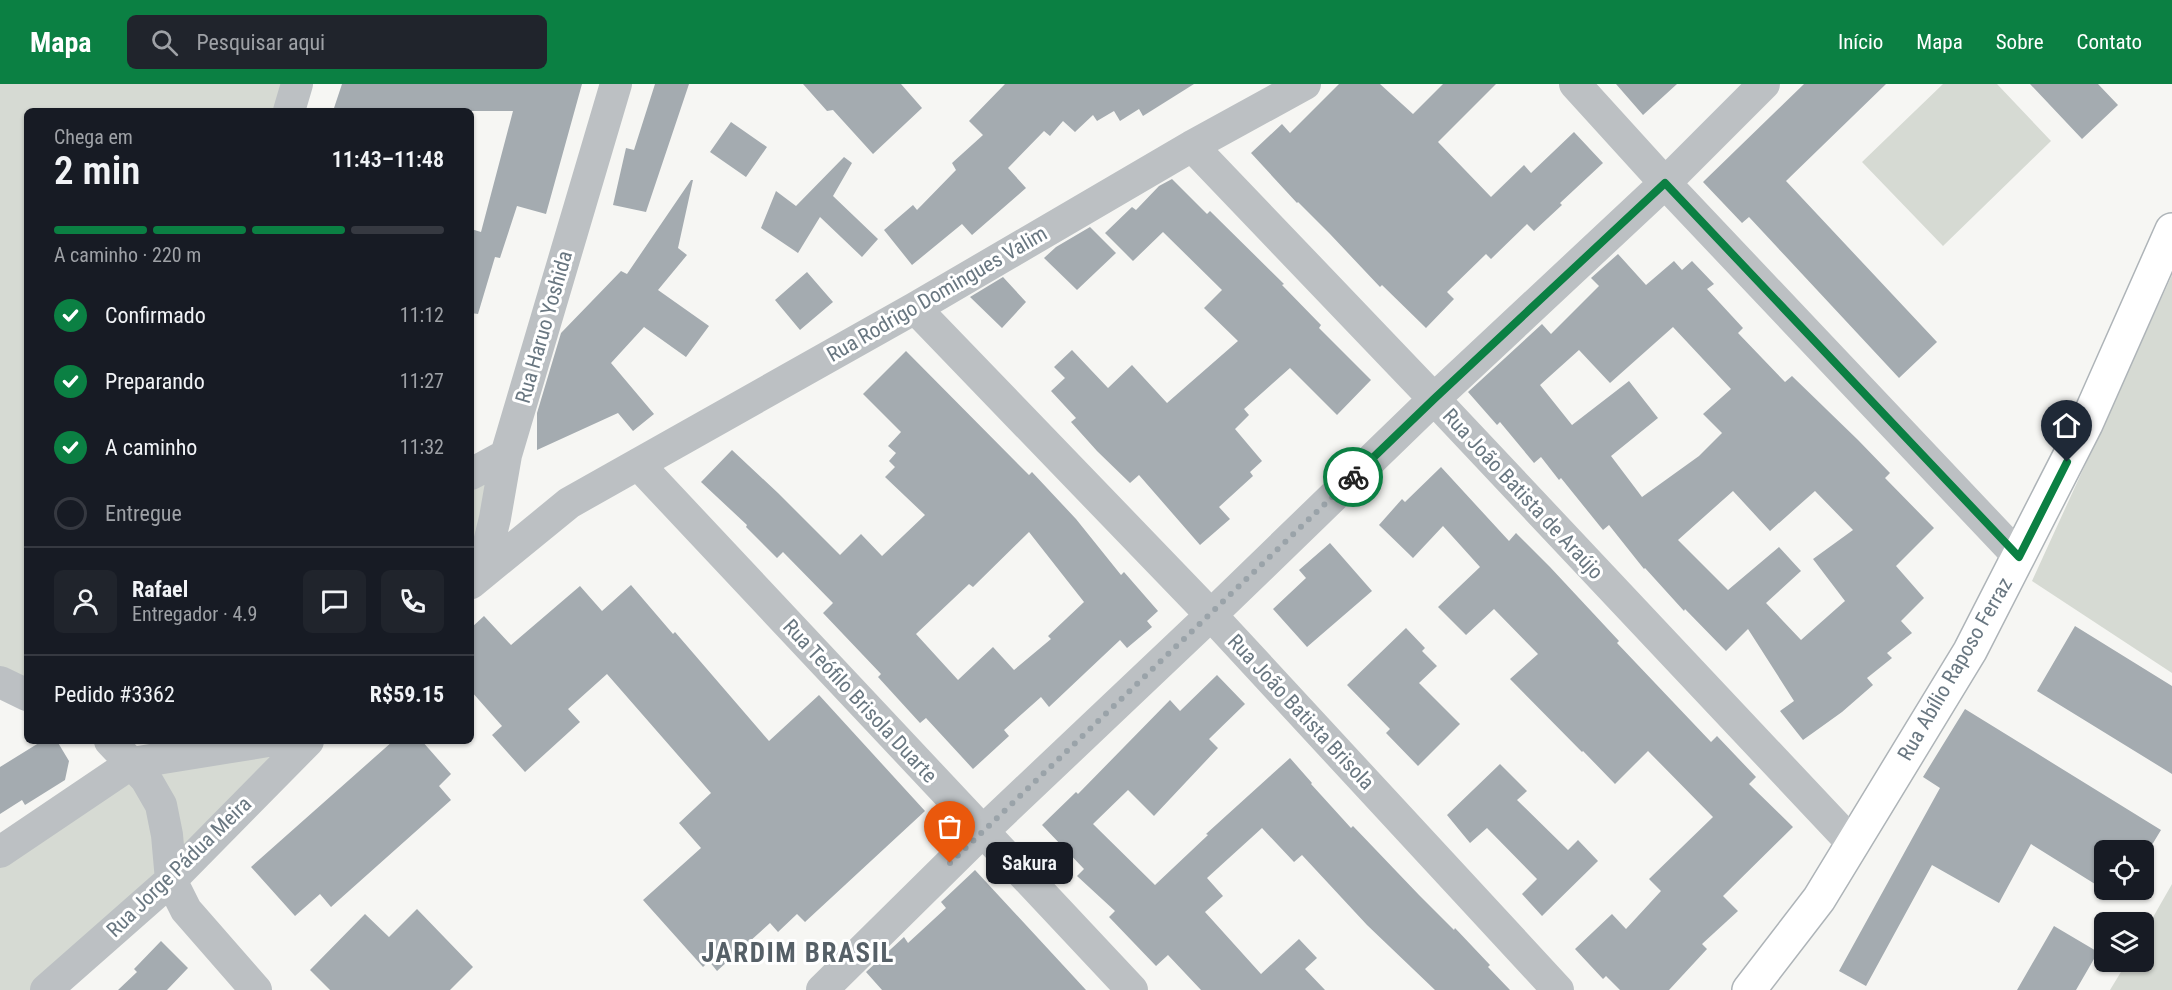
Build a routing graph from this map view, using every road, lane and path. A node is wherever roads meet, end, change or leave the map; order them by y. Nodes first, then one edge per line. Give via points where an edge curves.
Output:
1 (297, 84) edge
2 (616, 84) edge
3 (1305, 84) edge
4 (1575, 84) edge
5 (1764, 84) edge
6 (290, 108) edge
7 (1192, 146) junction
8 (1665, 183) junction
9 (2172, 230) edge
10 (915, 308) junction
11 (1434, 399) junction
12 (506, 455) junction
13 (638, 464) junction
14 (474, 472) edge
15 (2019, 557) junction
16 (477, 577) edge
17 (1211, 615) junction
18 (0, 682) edge
19 (24, 694) edge
20 (192, 744) edge
21 (305, 744) edge
22 (117, 747) edge
23 (982, 832) junction
24 (1853, 844) junction
25 (0, 852) edge
26 (171, 880) junction
27 (46, 990) edge
28 (256, 990) edge
29 (822, 990) edge
30 (1132, 990) edge
31 (1558, 990) edge
32 (1749, 990) edge

1 - 6 street
2 - 12 street, Rua Haruo Yoshida
3 - 7 street, Rua Rodrigo Domingues Valim
4 - 8 street
5 - 8 street
7 - 10 street, Rua Rodrigo Domingues Valim
7 - 11 street, Rua João Batista de Araújo
8 - 11 street
8 - 15 street
9 - 15 street, Rua Abílio Raposo Ferraz via 2086,424
10 - 13 street, Rua Rodrigo Domingues Valim
10 - 17 street, Rua João Batista Brisola
11 - 17 street
11 - 24 street, Rua João Batista de Araújo
12 - 14 street
12 - 16 street, Rua Haruo Yoshida via 495,518
13 - 16 street, Rua Rodrigo Domingues Valim via 569,503
13 - 23 street, Rua Teófilo Brisola Duarte
15 - 24 street, Rua Abílio Raposo Ferraz via 1970,651
17 - 23 street
17 - 31 street, Rua João Batista Brisola
18 - 19 street
20 - 22 street
21 - 26 street, Rua Jorge Pádua Meira
22 - 25 street
22 - 26 street via 146,779 161,805
23 - 29 street
23 - 30 street, Rua Teófilo Brisola Duarte
24 - 32 street, Rua Abílio Raposo Ferraz via 1819,899
26 - 27 street, Rua Jorge Pádua Meira
26 - 28 street via 186,910

